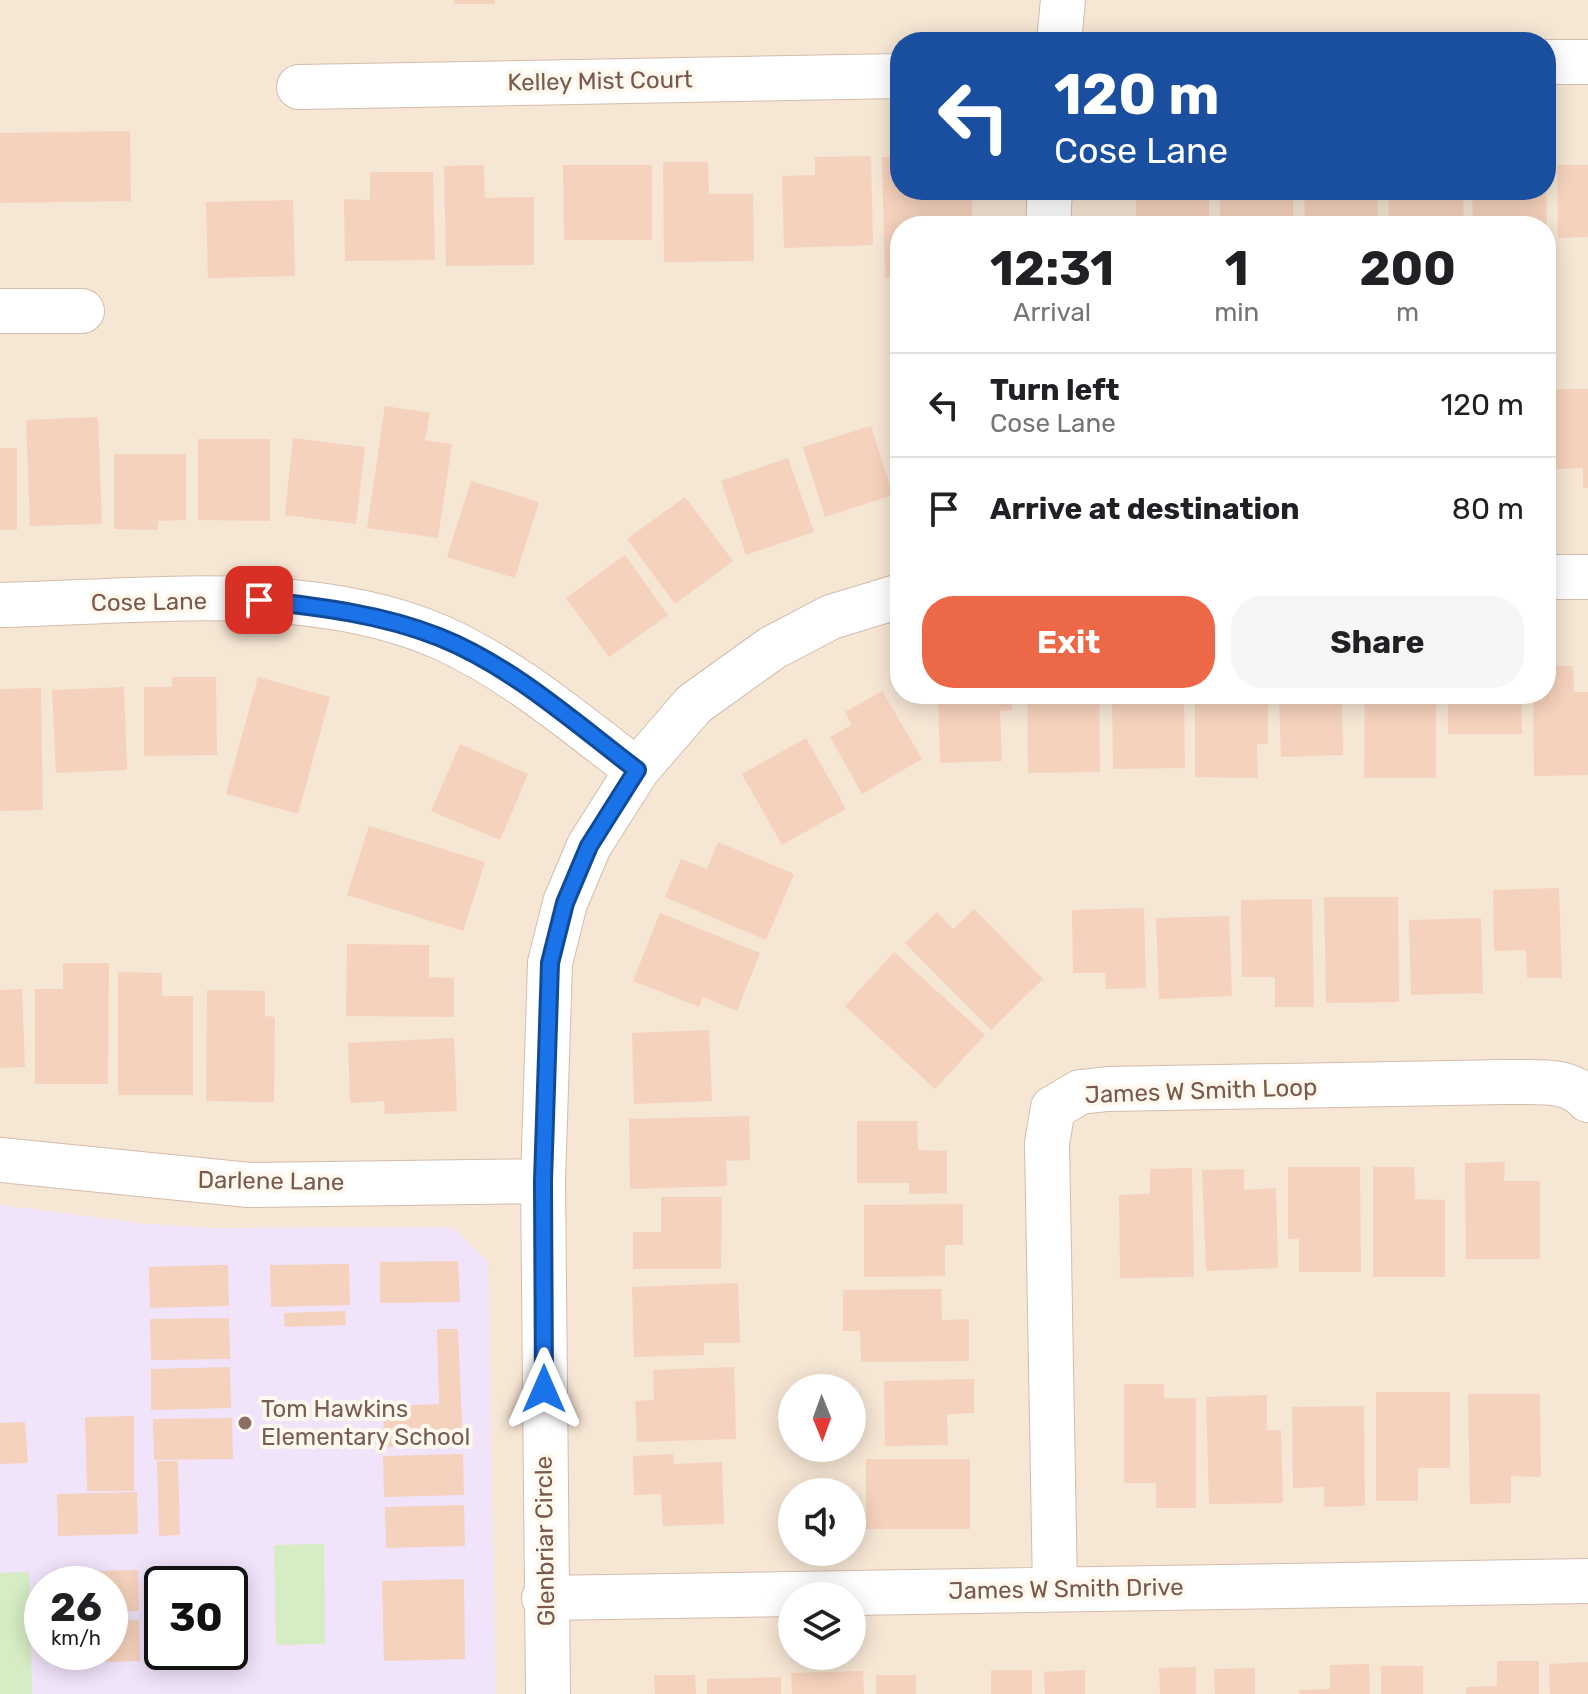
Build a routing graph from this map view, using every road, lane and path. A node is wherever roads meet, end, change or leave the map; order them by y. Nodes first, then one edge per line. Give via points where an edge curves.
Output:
1 (1063, 0) edge
2 (1060, 32) edge
3 (1556, 62) edge
4 (1588, 62) edge
5 (890, 76) edge
6 (299, 87) dead end
7 (0, 311) edge
8 (82, 311) dead end
9 (1556, 577) edge
10 (1588, 577) edge
11 (890, 599) edge
12 (0, 605) edge
13 (637, 770) junction
14 (1588, 1100) edge
15 (0, 1160) edge
16 (543, 1181) junction
17 (1588, 1581) edge
18 (1055, 1589) junction
19 (544, 1598) junction
20 (548, 1694) edge

1 - 2 street
3 - 4 street
5 - 6 street, Kelley Mist Court
7 - 8 street
9 - 10 street
11 - 13 street, Glenbriar Circle via 831,617 772,648 694,704
12 - 13 street, Cose Lane via 259,600 351,610 440,637 517,681
13 - 16 street, Glenbriar Circle via 589,846 565,903 550,963
14 - 18 street, James W Smith Loop via 1564,1084 1489,1082 1108,1089 1080,1092 1053,1108 1047,1143
15 - 16 street, Darlene Lane via 249,1185
16 - 19 street, Glenbriar Circle
17 - 18 street, James W Smith Drive
18 - 19 street, James W Smith Drive
19 - 20 street, Glenbriar Circle

